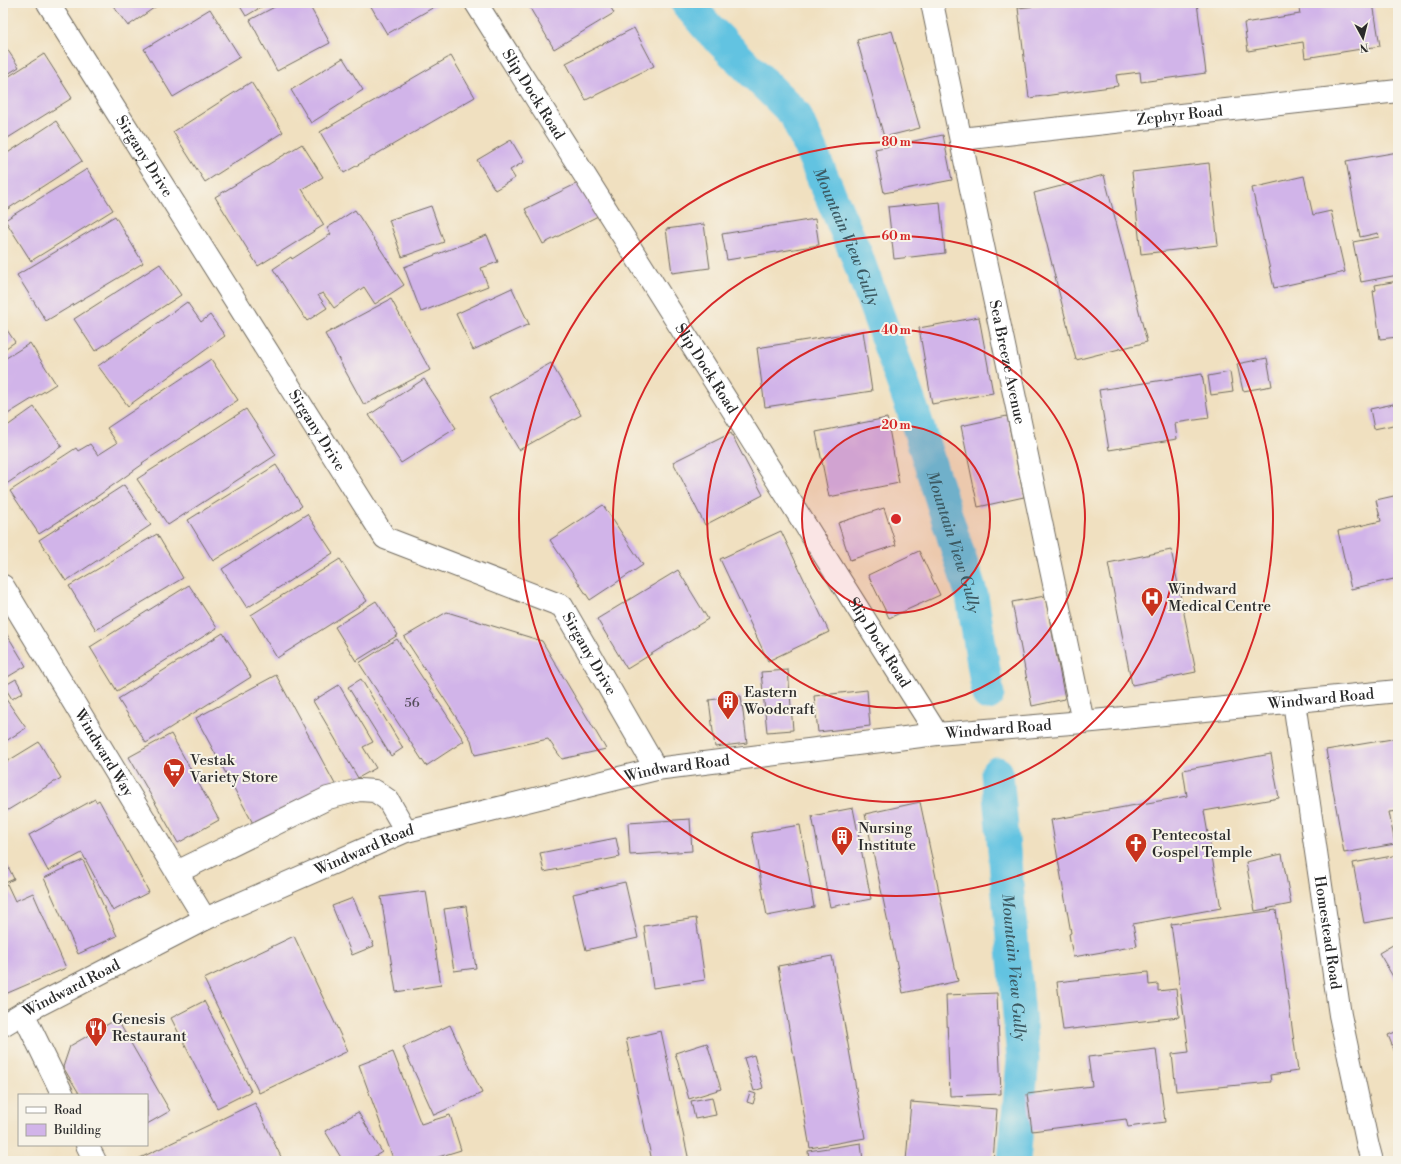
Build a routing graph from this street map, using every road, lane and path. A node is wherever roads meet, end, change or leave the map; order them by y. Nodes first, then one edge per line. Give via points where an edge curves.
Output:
1 (48, 3) edge
2 (476, 3) edge
3 (932, 3) edge
4 (1398, 91) edge
5 (961, 139) junction
6 (3, 586) edge
7 (1398, 691) edge
8 (1294, 702) junction
9 (1083, 722) junction
10 (937, 734) junction
11 (656, 769) junction
12 (406, 831) junction
13 (176, 872) junction
14 (205, 919) junction
15 (23, 1013) junction
16 (3, 1025) edge
17 (63, 1094) edge
18 (88, 1146) edge
19 (95, 1161) edge
20 (1372, 1161) edge

1 - 11 street, Sirgany Drive via 385,538 562,606
2 - 10 street, Slip Dock Road
3 - 5 street, Sea Breeze Avenue
4 - 5 street, Zephyr Road
5 - 9 street, Sea Breeze Avenue
6 - 13 street, Windward Way
7 - 8 street, Windward Road
8 - 9 street, Windward Road
8 - 20 street, Homestead Road via 1340,1015
9 - 10 street, Windward Road
10 - 11 street, Windward Road
11 - 12 street, Windward Road
12 - 13 street via 388,800 375,791 359,790 328,798
12 - 14 street, Windward Road
13 - 14 street, Windward Way
14 - 15 street, Windward Road
15 - 16 street, Windward Road
15 - 17 street
18 - 19 street

